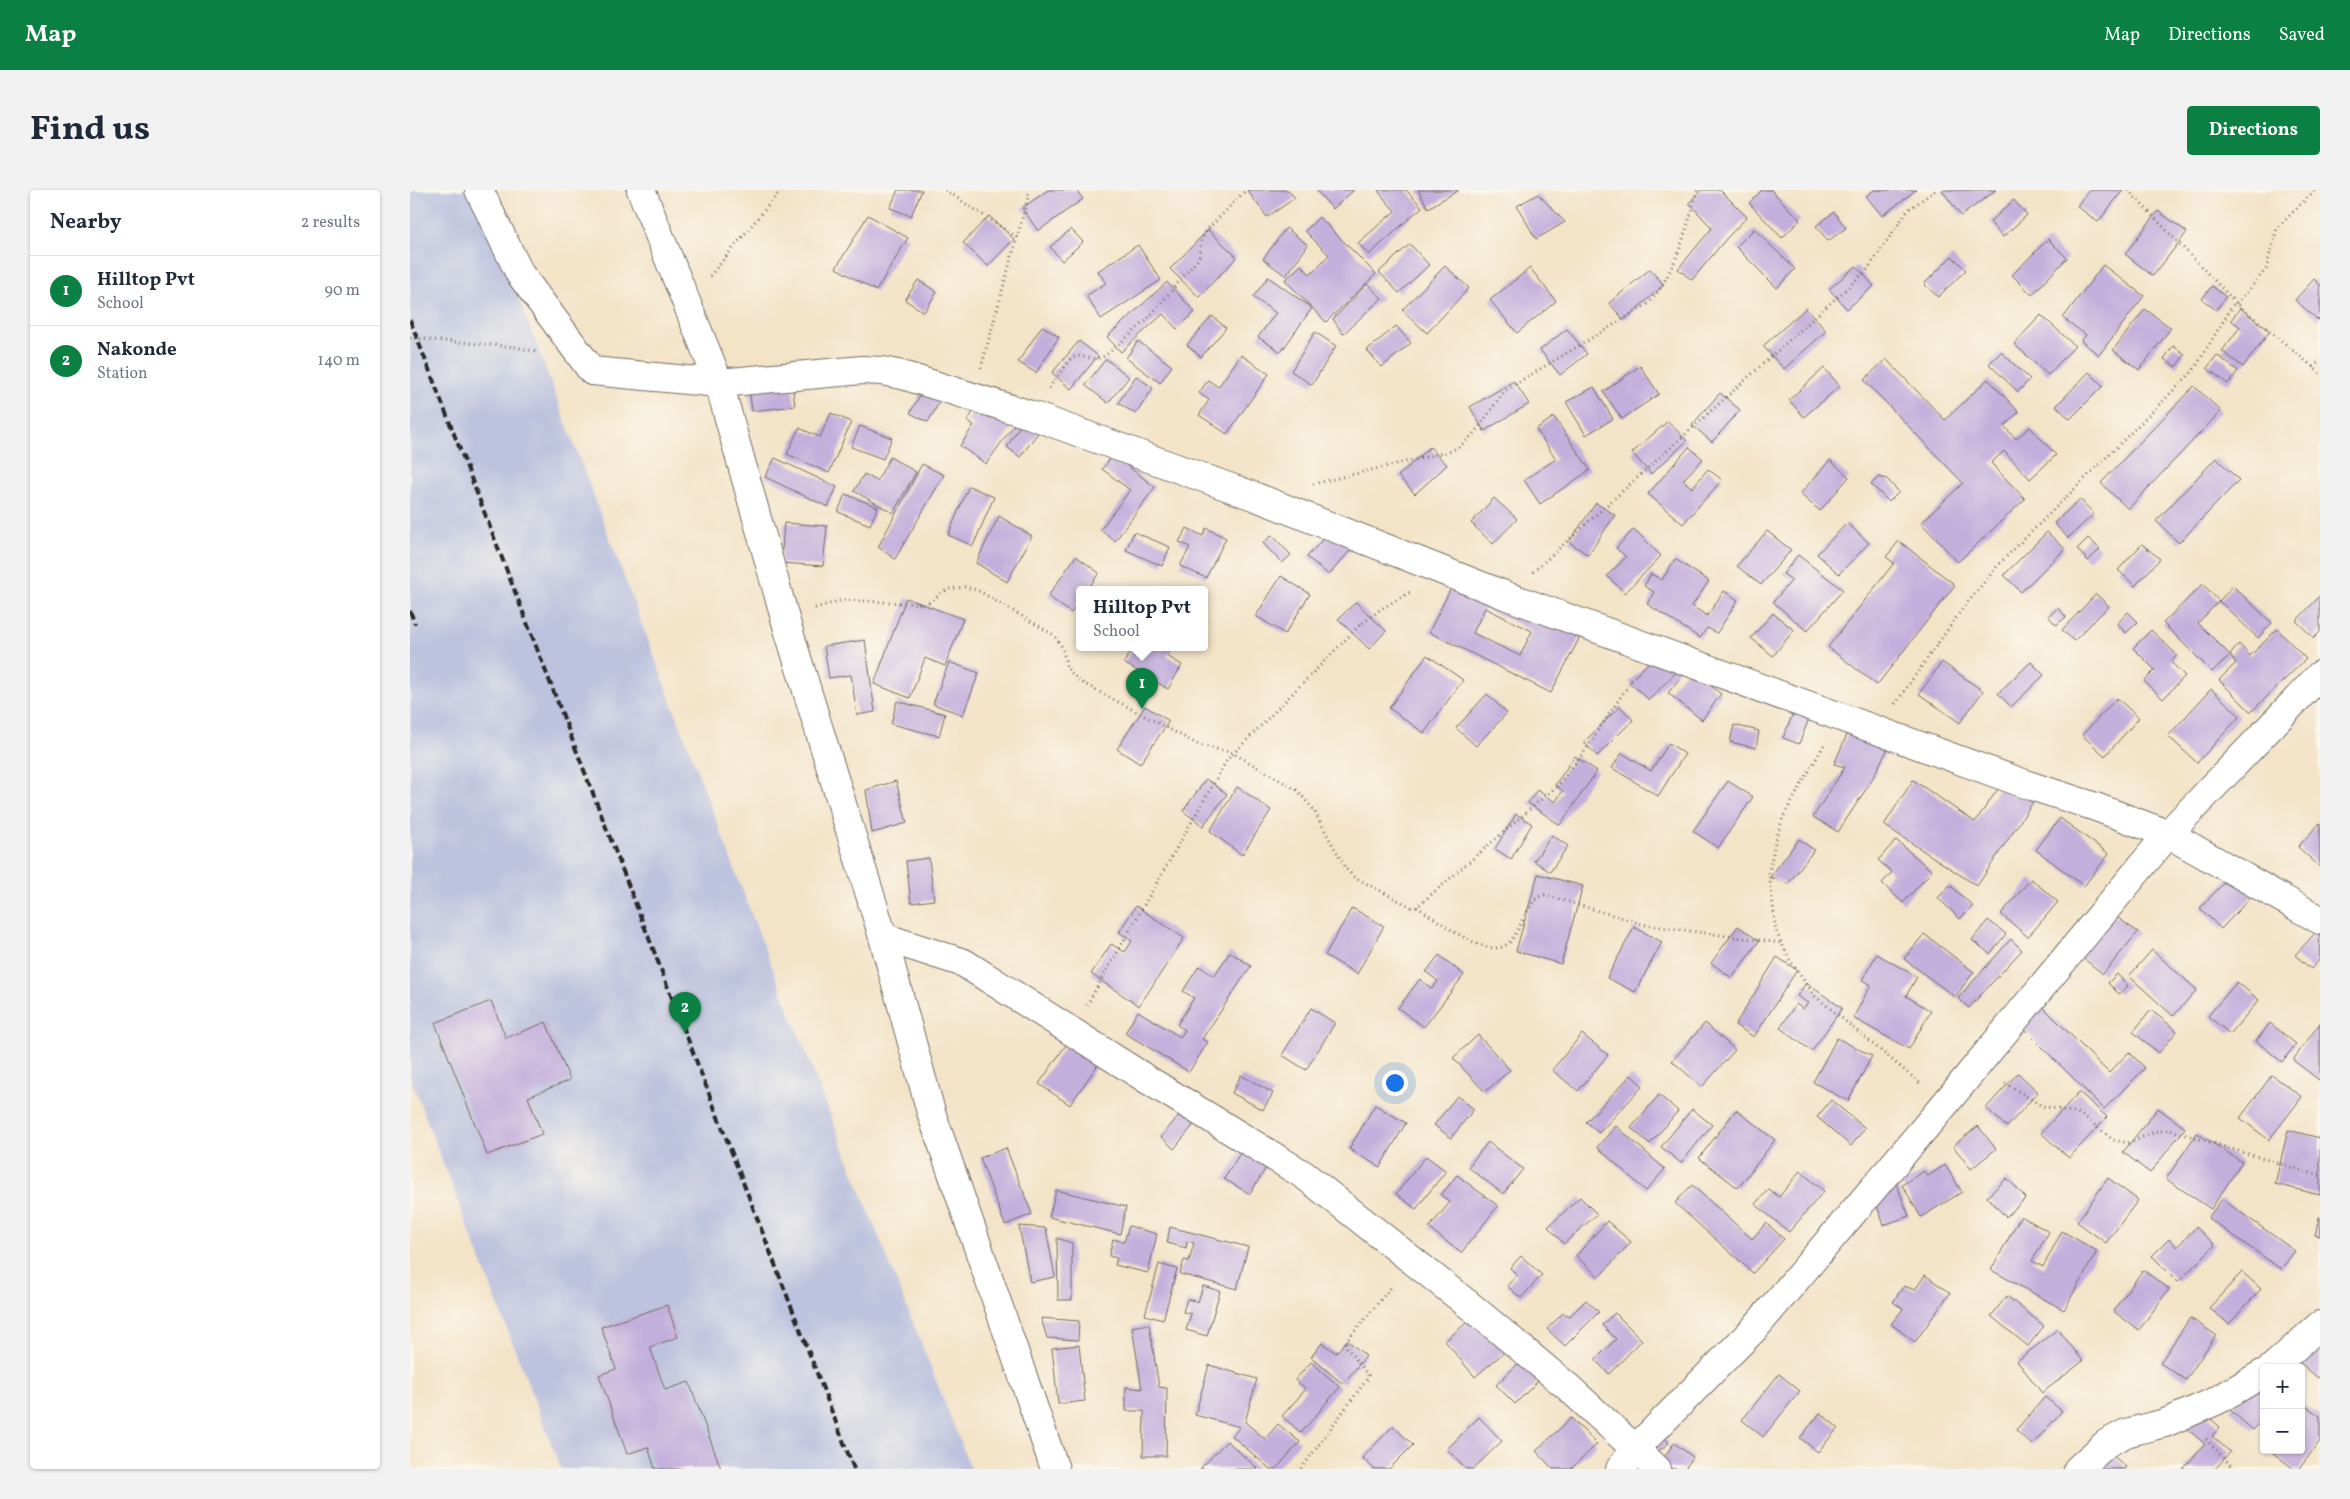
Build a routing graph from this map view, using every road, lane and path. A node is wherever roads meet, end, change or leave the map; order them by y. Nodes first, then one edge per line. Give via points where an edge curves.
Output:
1 (479, 190) edge
2 (640, 190) edge
3 (781, 190) edge
4 (946, 190) edge
5 (1030, 190) edge
6 (1246, 190) edge
7 (1697, 190) edge
8 (1936, 190) edge
9 (2128, 190) edge
10 (2315, 190) edge
11 (1018, 238) junction
12 (2236, 303) junction
13 (687, 304) junction
14 (410, 338) edge
15 (543, 354) dead end
16 (2320, 361) edge
17 (2313, 367) junction
18 (2320, 373) edge
19 (719, 383) junction
20 (973, 395) junction
21 (1031, 415) junction
22 (1305, 485) dead end
23 (1447, 571) junction
24 (1507, 596) junction
25 (788, 629) junction
26 (1652, 649) junction
27 (2320, 675) edge
28 (1841, 716) junction
29 (1877, 729) junction
30 (1233, 753) junction
31 (2168, 834) junction
32 (1417, 908) junction
33 (2320, 920) edge
34 (883, 937) junction
35 (1781, 943) junction
36 (1072, 1031) junction
37 (1977, 1065) junction
38 (1945, 1104) junction
39 (2320, 1176) edge
40 (1414, 1261) junction
41 (2320, 1325) edge
42 (2276, 1364) edge
43 (2260, 1375) edge
44 (1627, 1459) edge
45 (1055, 1469) edge
46 (1301, 1469) edge
47 (1657, 1469) edge
48 (2078, 1469) edge

1 - 19 street via 520,274 592,371
2 - 13 street
3 - 13 path
4 - 11 path
5 - 11 path
6 - 21 path via 1207,230 1199,258 1146,321 1105,356 1071,358
7 - 22 path via 1666,280 1648,304 1507,389 1473,437 1462,446
8 - 24 path via 1908,210 1867,270
9 - 12 path
10 - 12 path via 2279,225 2266,269
11 - 20 path
12 - 17 path
12 - 29 path via 2193,371 1983,583
13 - 19 street
14 - 15 path via 515,347
16 - 17 path
17 - 18 path
19 - 20 street via 862,370 882,371
19 - 25 street
20 - 21 street
21 - 23 street
23 - 24 street
23 - 30 path via 1381,609 1359,626
24 - 26 street
25 - 30 path via 816,608 843,600 926,604 948,590 977,590 1054,636 1062,647 1067,668 1079,681 1199,745
25 - 34 street
26 - 28 street
26 - 32 path via 1559,784
27 - 31 street
28 - 29 street
28 - 35 path via 1783,817 1776,843 1769,872 1776,931
29 - 31 street
30 - 32 path via 1303,795 1346,869 1354,877 1407,906
30 - 36 path
31 - 33 street
31 - 37 street
32 - 35 path via 1478,945 1497,949 1508,944 1533,900 1545,895 1646,925
34 - 36 street via 964,962
34 - 45 street via 931,1112
35 - 38 path via 1814,996
36 - 40 street via 1304,1175
37 - 38 street
37 - 39 path via 2037,1103 2078,1113 2113,1140 2128,1143 2158,1131 2170,1130
38 - 44 street via 1754,1329
40 - 44 street via 1570,1388
40 - 46 path via 1347,1338 1347,1348 1368,1374 1368,1379
41 - 42 street
43 - 48 street via 2216,1401 2165,1423 2126,1433 2108,1443
44 - 47 street

